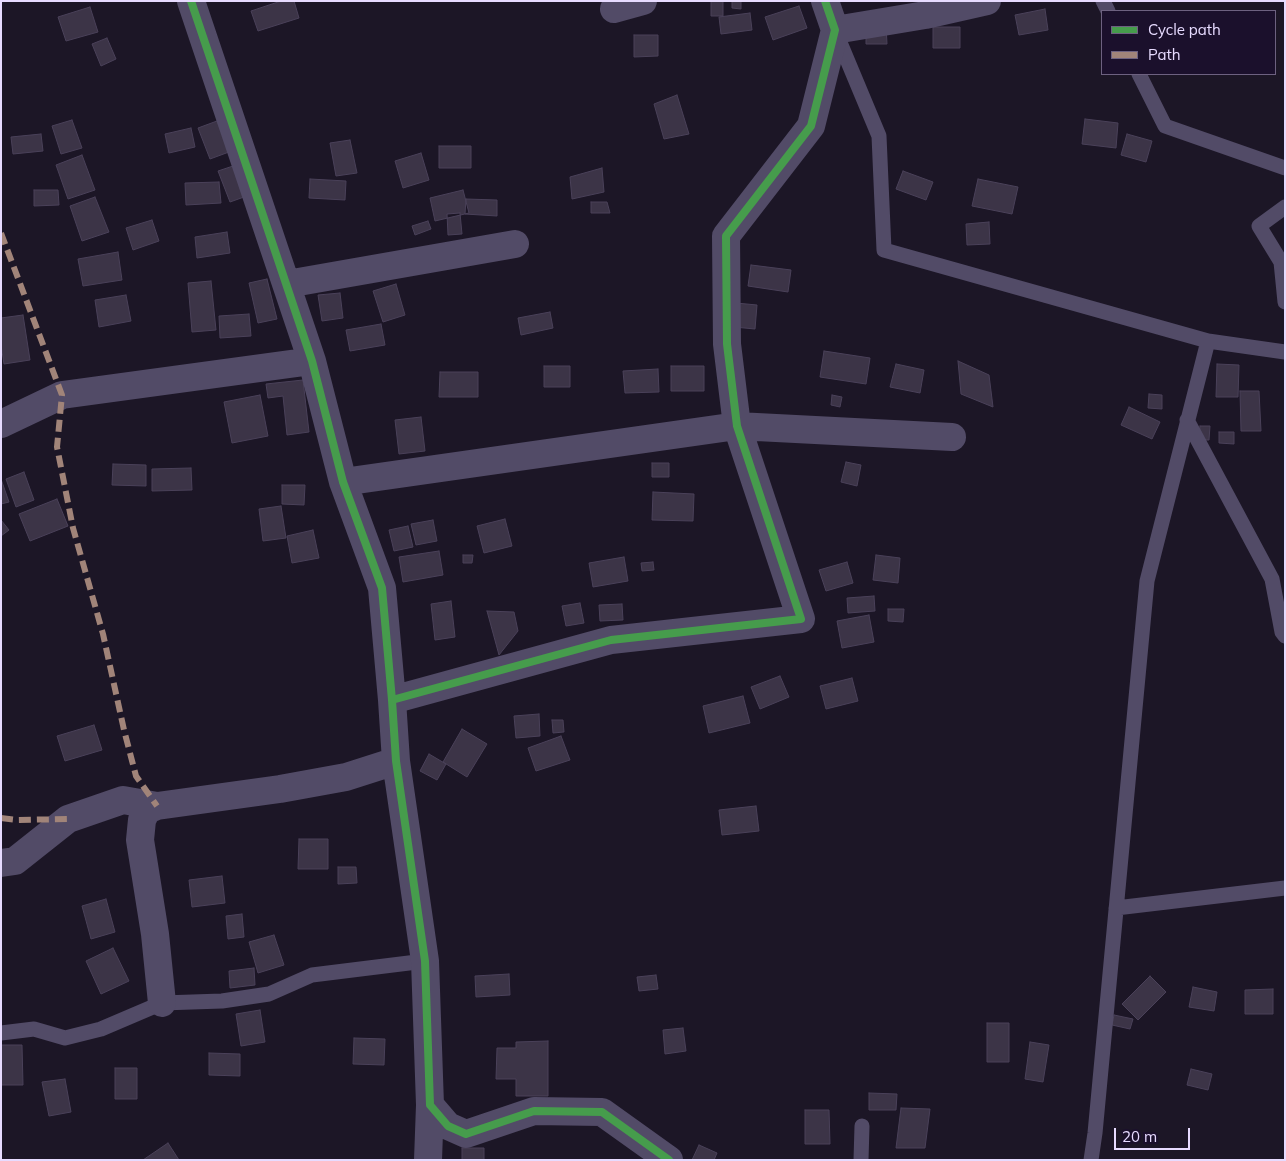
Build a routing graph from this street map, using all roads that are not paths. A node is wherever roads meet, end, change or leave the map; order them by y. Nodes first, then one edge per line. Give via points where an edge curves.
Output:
1 (191, 1) edge
2 (643, 1) edge
3 (825, 1) edge
4 (987, 1) edge
5 (614, 9) dead end
6 (835, 30) junction
7 (1140, 75) edge
8 (1285, 168) edge
9 (1285, 207) edge
10 (515, 244) dead end
11 (287, 284) junction
12 (1285, 302) edge
13 (1208, 341) junction
14 (1285, 352) edge
15 (312, 361) junction
16 (1187, 420) junction
17 (1, 424) edge
18 (737, 426) junction
19 (952, 437) dead end
20 (343, 482) junction
21 (1285, 636) edge
22 (392, 700) junction
23 (396, 761) junction
24 (158, 806) junction
25 (1, 864) edge
26 (1285, 888) edge
27 (1116, 908) junction
28 (425, 960) junction
29 (162, 1003) junction
30 (1, 1033) edge
31 (430, 1106) junction
32 (862, 1126) dead end
33 (428, 1160) edge
34 (669, 1160) edge
35 (861, 1160) edge
36 (1091, 1160) edge

1 - 11 street
2 - 5 street
3 - 6 street
4 - 6 street
6 - 13 lane via 879,136 884,250
6 - 18 street via 811,126 726,236 727,344
7 - 8 lane via 1165,126
9 - 12 lane via 1259,226 1281,262
10 - 11 street
11 - 15 street
13 - 14 lane
13 - 16 lane
15 - 17 street via 62,395
15 - 20 street
16 - 21 lane via 1272,579
16 - 27 lane via 1147,581
18 - 19 street
18 - 20 street
18 - 22 street via 801,619 611,640
20 - 22 street via 382,588
22 - 23 street
23 - 24 street via 346,777
23 - 28 street
24 - 25 street via 123,800 68,819 15,861
24 - 29 street via 147,810 142,820 140,840
26 - 27 lane
27 - 36 lane
28 - 29 lane via 312,975 269,994 222,1001
28 - 31 street
29 - 30 lane via 101,1029 65,1038 34,1029
31 - 33 street
31 - 34 street via 448,1126 466,1134 534,1111 602,1112
32 - 35 lane

